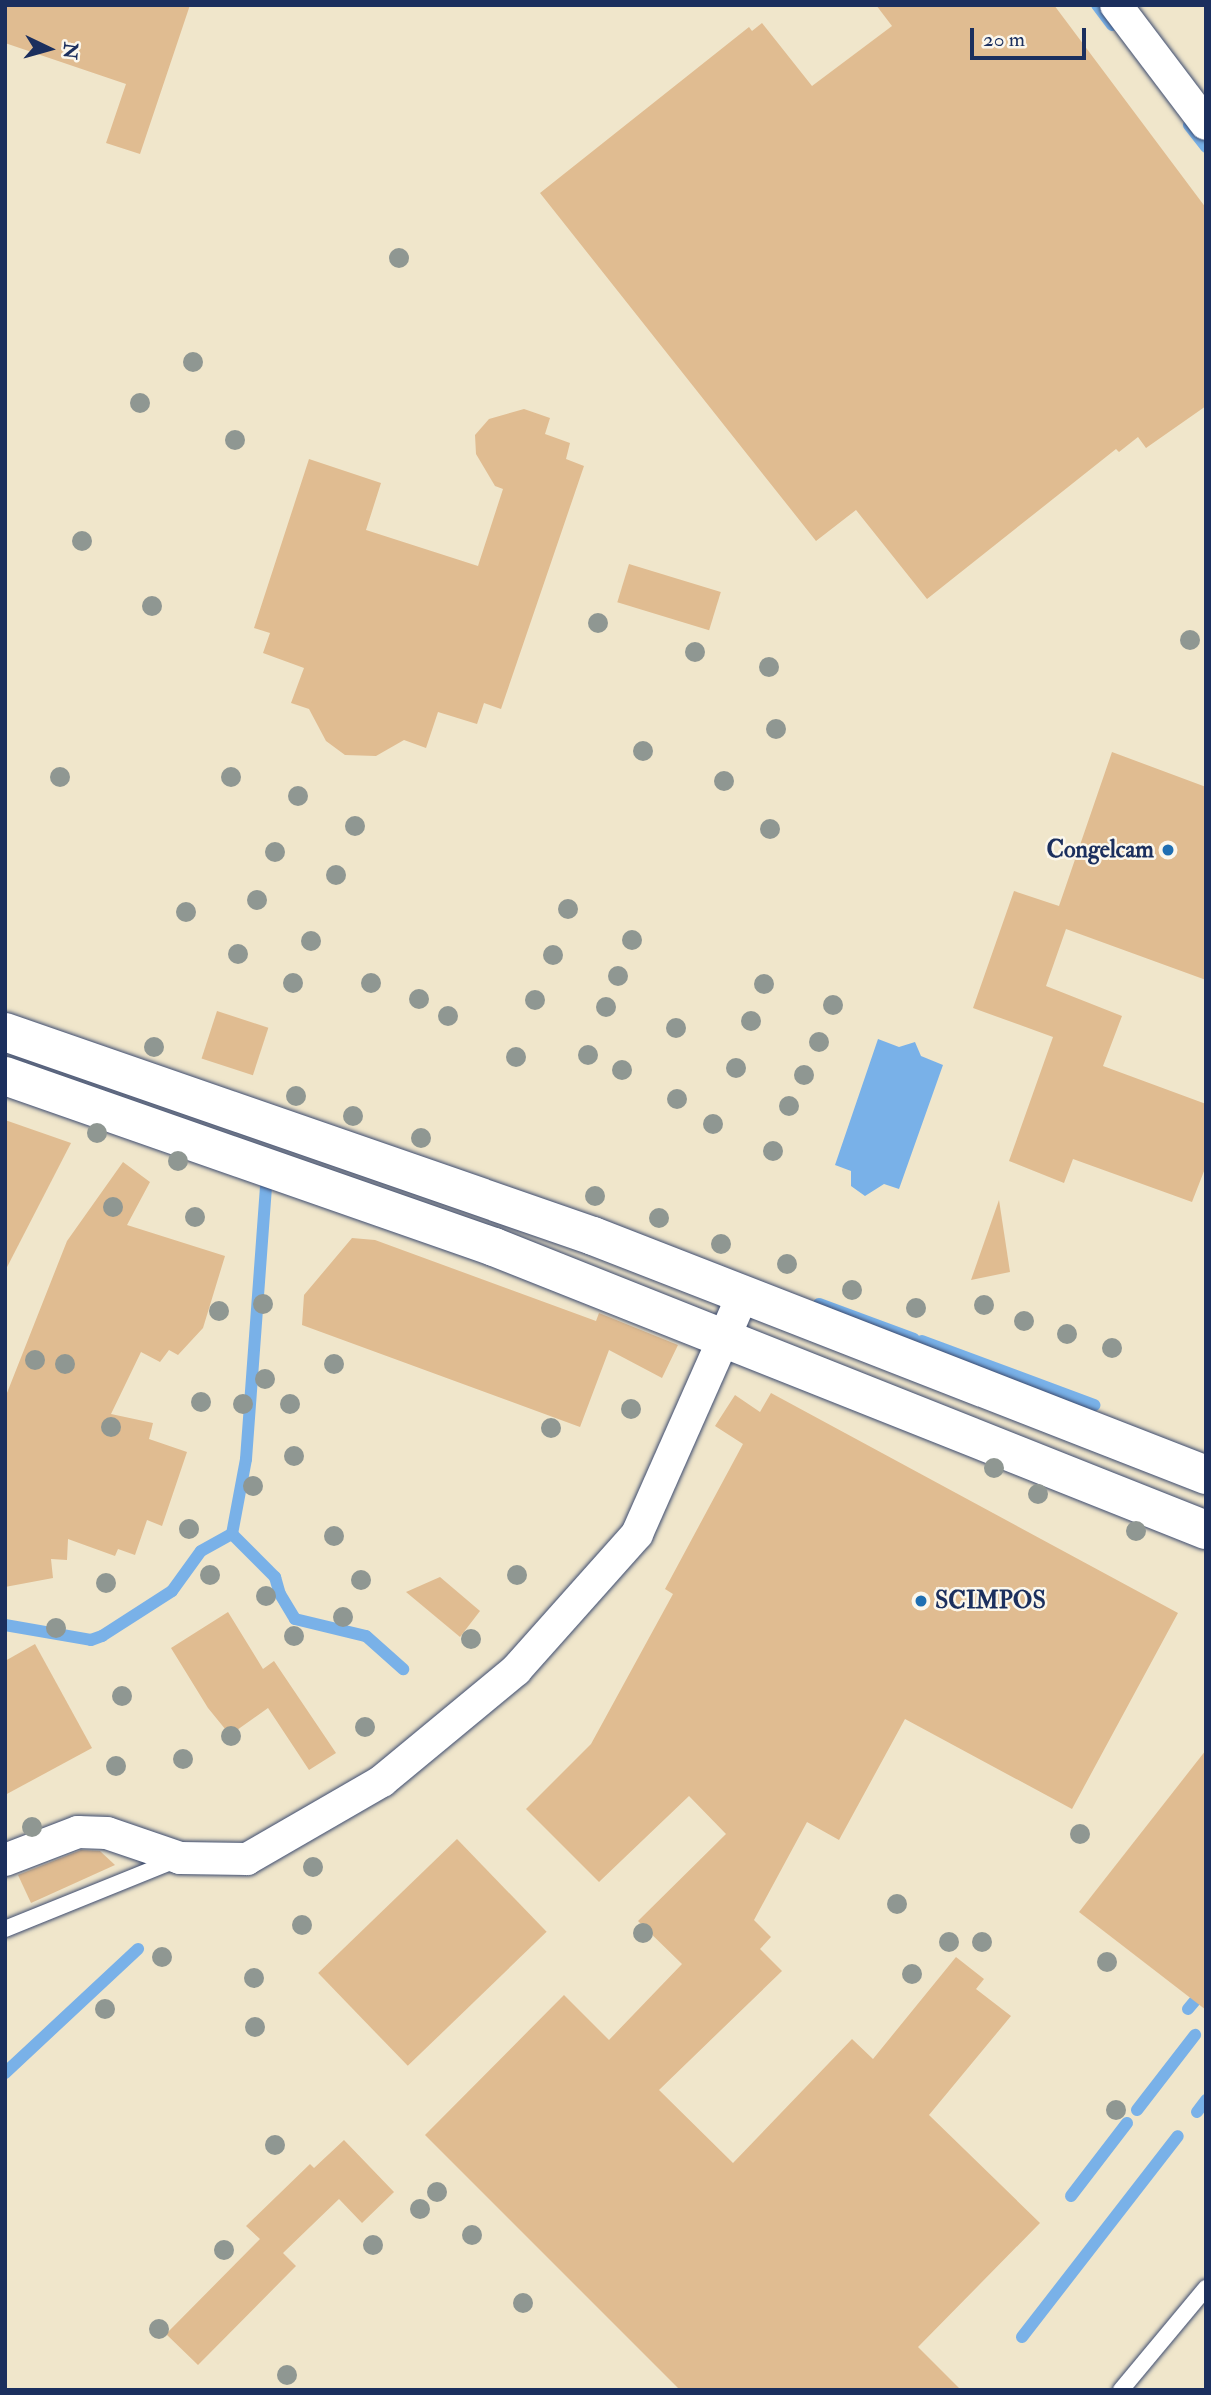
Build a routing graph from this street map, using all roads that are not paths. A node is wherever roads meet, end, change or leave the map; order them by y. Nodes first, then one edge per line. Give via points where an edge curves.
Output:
1 (1116, 5) edge
2 (1206, 124) edge
3 (5, 1032) edge
4 (5, 1076) edge
5 (191, 1097) junction
6 (180, 1136) junction
7 (509, 1206) junction
8 (494, 1247) junction
9 (743, 1295) junction
10 (723, 1338) junction
11 (1110, 1438) junction
12 (1206, 1475) edge
13 (1093, 1488) junction
14 (1206, 1530) edge
15 (180, 1858) junction
16 (5, 1860) edge
17 (5, 1929) edge
18 (1206, 2288) edge
19 (1121, 2390) edge

1 - 2 street
3 - 5 main road
4 - 6 main road
5 - 6 main road
5 - 7 main road
6 - 8 main road
7 - 8 main road
7 - 9 main road
8 - 10 main road
9 - 10 street
9 - 11 main road
10 - 13 main road
10 - 15 street via 637,1534 516,1670 382,1781 247,1859
11 - 12 main road
11 - 13 main road
13 - 14 main road
15 - 16 street via 107,1833 78,1832
15 - 17 lane
18 - 19 lane

